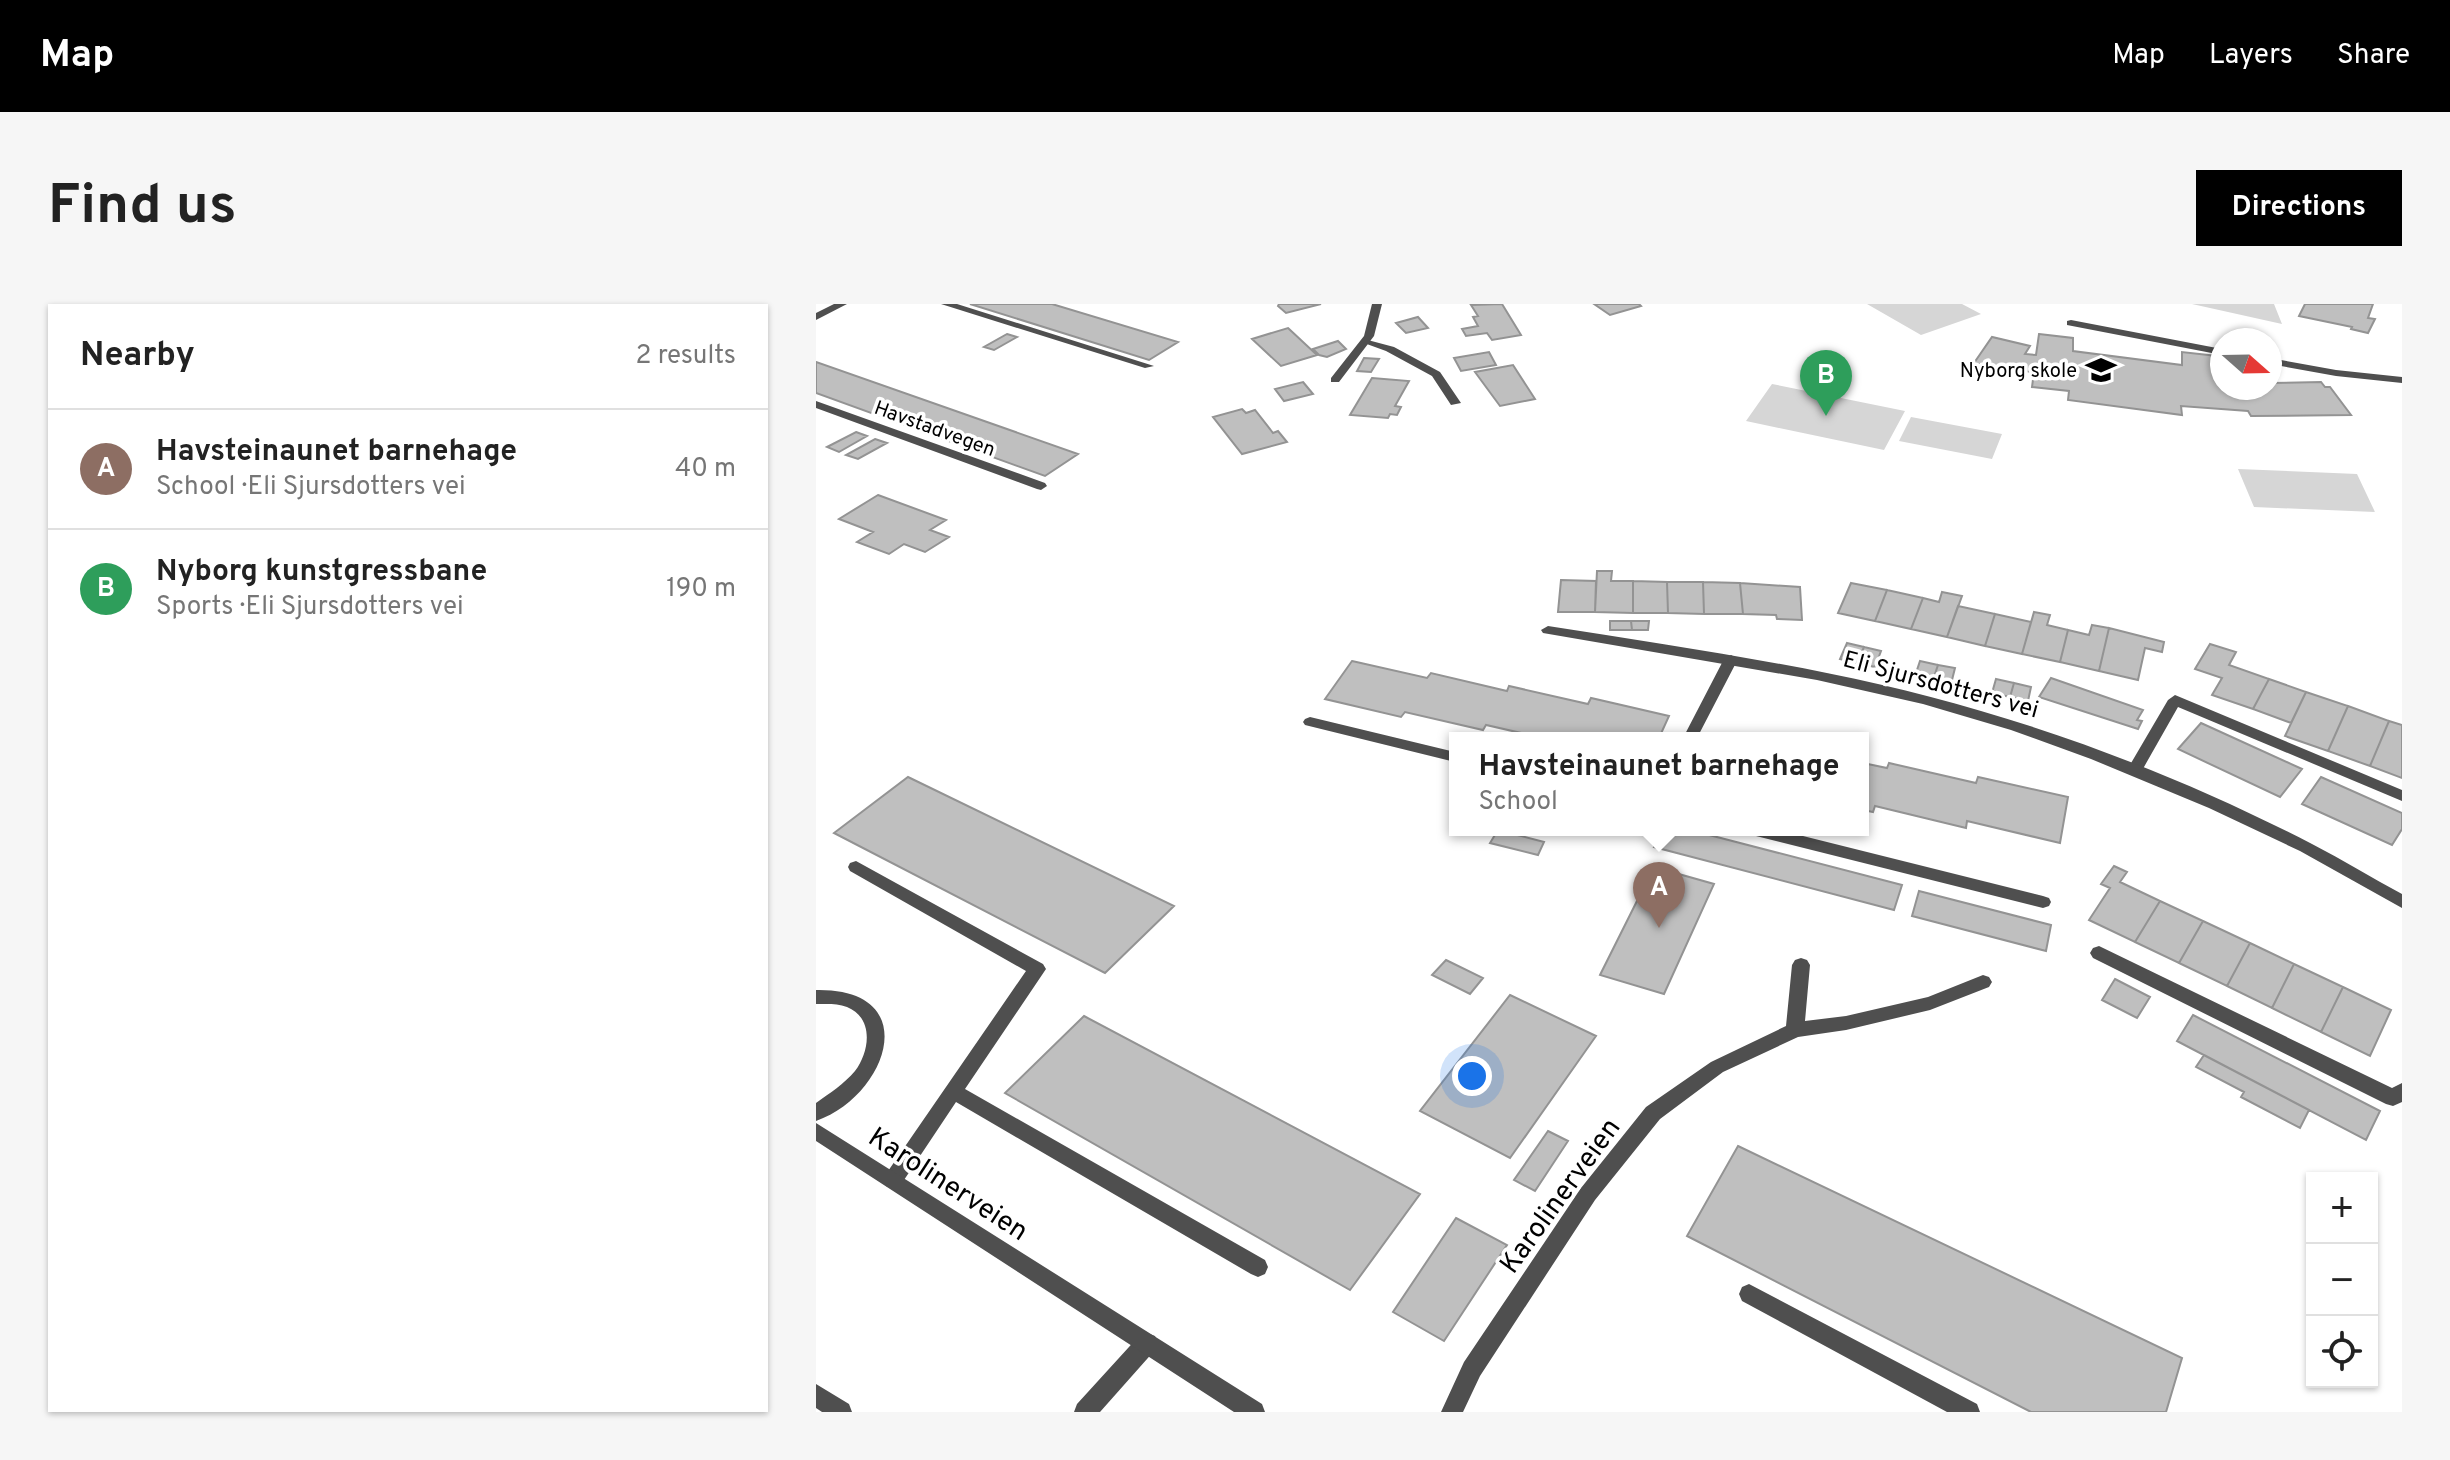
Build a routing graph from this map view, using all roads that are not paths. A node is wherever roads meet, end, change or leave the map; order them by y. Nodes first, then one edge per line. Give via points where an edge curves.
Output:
1 (842, 304) edge
2 (946, 304) edge
3 (1377, 304) edge
4 (816, 317) edge
5 (2071, 323) dead end
6 (1368, 341) junction
7 (2210, 350) edge
8 (2282, 363) edge
9 (1149, 366) dead end
10 (1335, 380) dead end
11 (2402, 380) edge
12 (1455, 403) dead end
13 (816, 404) edge
14 (1041, 486) dead end
15 (1548, 630) dead end
16 (1731, 659) junction
17 (1310, 722) dead end
18 (1693, 732) edge
19 (1449, 756) edge
20 (2135, 770) junction
21 (2402, 796) edge
22 (1780, 836) edge
23 (856, 867) dead end
24 (2043, 902) dead end
25 (2402, 902) edge
26 (2099, 953) dead end
27 (1801, 965) dead end
28 (1983, 982) dead end
29 (816, 997) edge
30 (1795, 1030) junction
31 (953, 1091) junction
32 (2402, 1091) edge
33 (816, 1113) edge
34 (816, 1131) edge
35 (893, 1180) junction
36 (1258, 1267) dead end
37 (1749, 1294) dead end
38 (1147, 1343) junction
39 (816, 1395) edge
40 (841, 1412) edge
41 (1085, 1412) edge
42 (1254, 1412) edge
43 (1452, 1412) edge
44 (1969, 1412) edge

1 - 4 street
2 - 9 street
3 - 6 street
5 - 7 street
6 - 10 street
6 - 12 street via 1436,374
8 - 11 street
13 - 14 street, Havstadvegen
15 - 16 street, Eli Sjursdotters vei
16 - 18 street
16 - 20 street, Eli Sjursdotters vei via 1974,714
17 - 19 street
20 - 21 street via 2175,700
20 - 25 street, Eli Sjursdotters vei via 2293,840
22 - 24 street
23 - 31 street via 1037,969
26 - 32 street via 2393,1098
27 - 30 street
28 - 30 street, Karolinerveien via 1930,1003
29 - 33 street via 861,1005 873,1016 878,1034 875,1053 862,1075
30 - 43 street, Karolinerveien via 1717,1067 1653,1113 1588,1194 1472,1369
31 - 35 street
31 - 36 street
34 - 35 street, Karolinerveien
35 - 38 street, Karolinerveien
37 - 44 street
38 - 41 street
38 - 42 street, Karolinerveien
39 - 40 street

